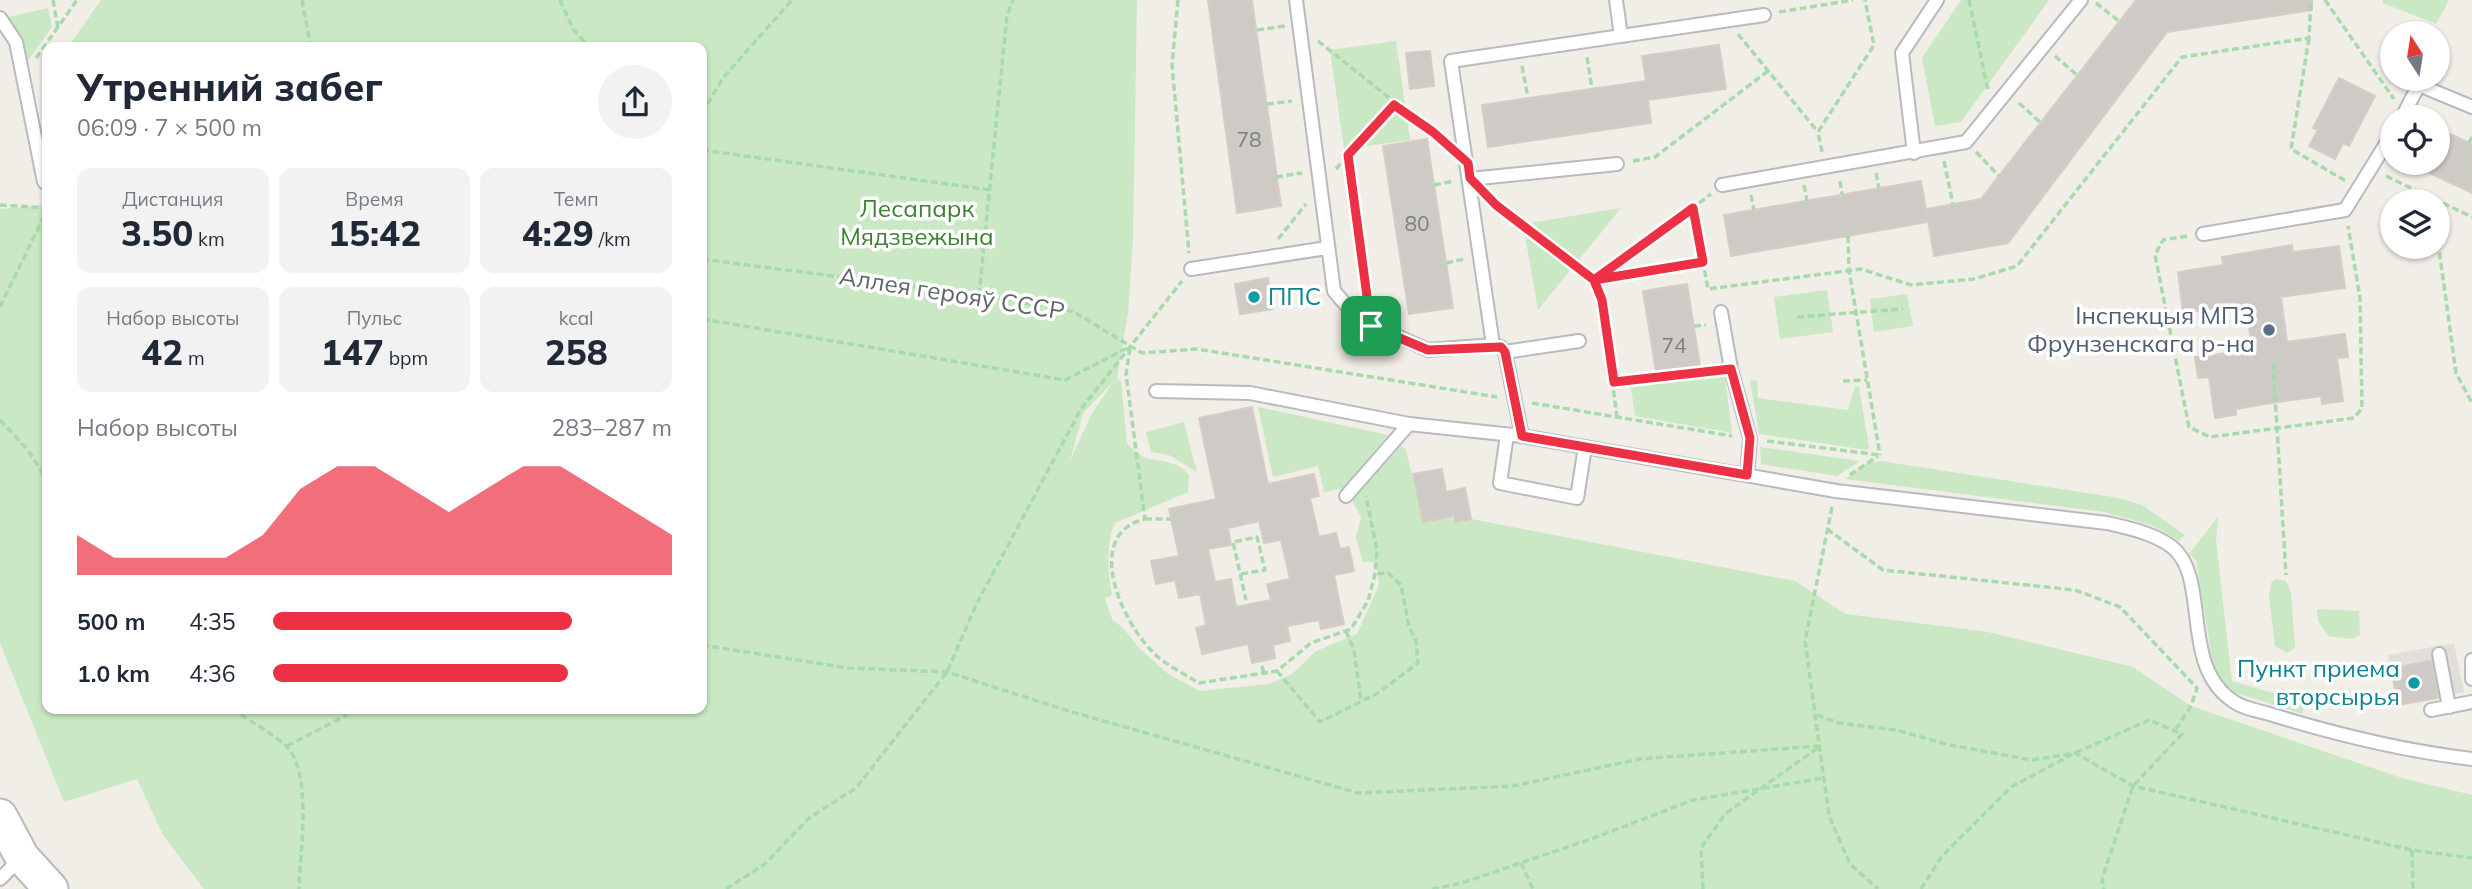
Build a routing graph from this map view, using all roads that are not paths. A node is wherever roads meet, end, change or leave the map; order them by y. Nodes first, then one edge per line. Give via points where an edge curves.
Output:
1 (1296, 0) edge
2 (1616, 0) edge
3 (1937, 0) edge
4 (2081, 0) edge
5 (1765, 15) road end
6 (0, 18) edge
7 (1621, 36) junction
8 (2409, 105) edge
9 (2472, 107) edge
10 (1914, 153) junction
11 (2380, 156) edge
12 (1617, 164) road end
13 (42, 172) edge
14 (1470, 178) junction
15 (1722, 185) road end
16 (2203, 234) road end
17 (1327, 248) junction
18 (1191, 269) road end
19 (1721, 312) dead end
20 (1579, 341) dead end
21 (1493, 345) junction
22 (1505, 352) junction
23 (1156, 391) dead end
24 (1409, 424) junction
25 (1507, 435) junction
26 (1522, 436) junction
27 (1585, 447) junction
28 (1747, 475) junction
29 (1346, 496) dead end
30 (2440, 654) dead end
31 (2472, 660) edge
32 (2472, 679) edge
33 (2472, 702) edge
34 (2449, 707) junction
35 (2431, 710) dead end
36 (2472, 759) edge
37 (0, 816) edge
38 (11, 868) edge
39 (51, 889) edge

1 - 17 lane
2 - 7 lane
3 - 10 lane via 1902,53
4 - 10 lane via 1966,142
5 - 7 lane
6 - 13 lane via 16,42
7 - 14 lane via 1451,61
8 - 9 lane via 2420,85
10 - 15 lane
11 - 16 lane via 2345,211
12 - 14 lane
14 - 21 lane
17 - 18 lane
17 - 21 lane via 1334,291 1357,318 1428,350
19 - 28 lane via 1750,438
20 - 22 lane
21 - 22 lane
22 - 26 lane
23 - 24 lane via 1250,393
24 - 25 lane
24 - 29 lane
25 - 26 lane
25 - 27 lane via 1500,483 1577,498
26 - 27 lane
27 - 28 lane
28 - 36 lane via 1836,491 2107,523 2153,537 2185,562 2203,661 2212,680 2234,702 2320,729
30 - 34 lane
31 - 32 lane
33 - 34 lane
34 - 35 lane
37 - 38 main road
38 - 39 main road

